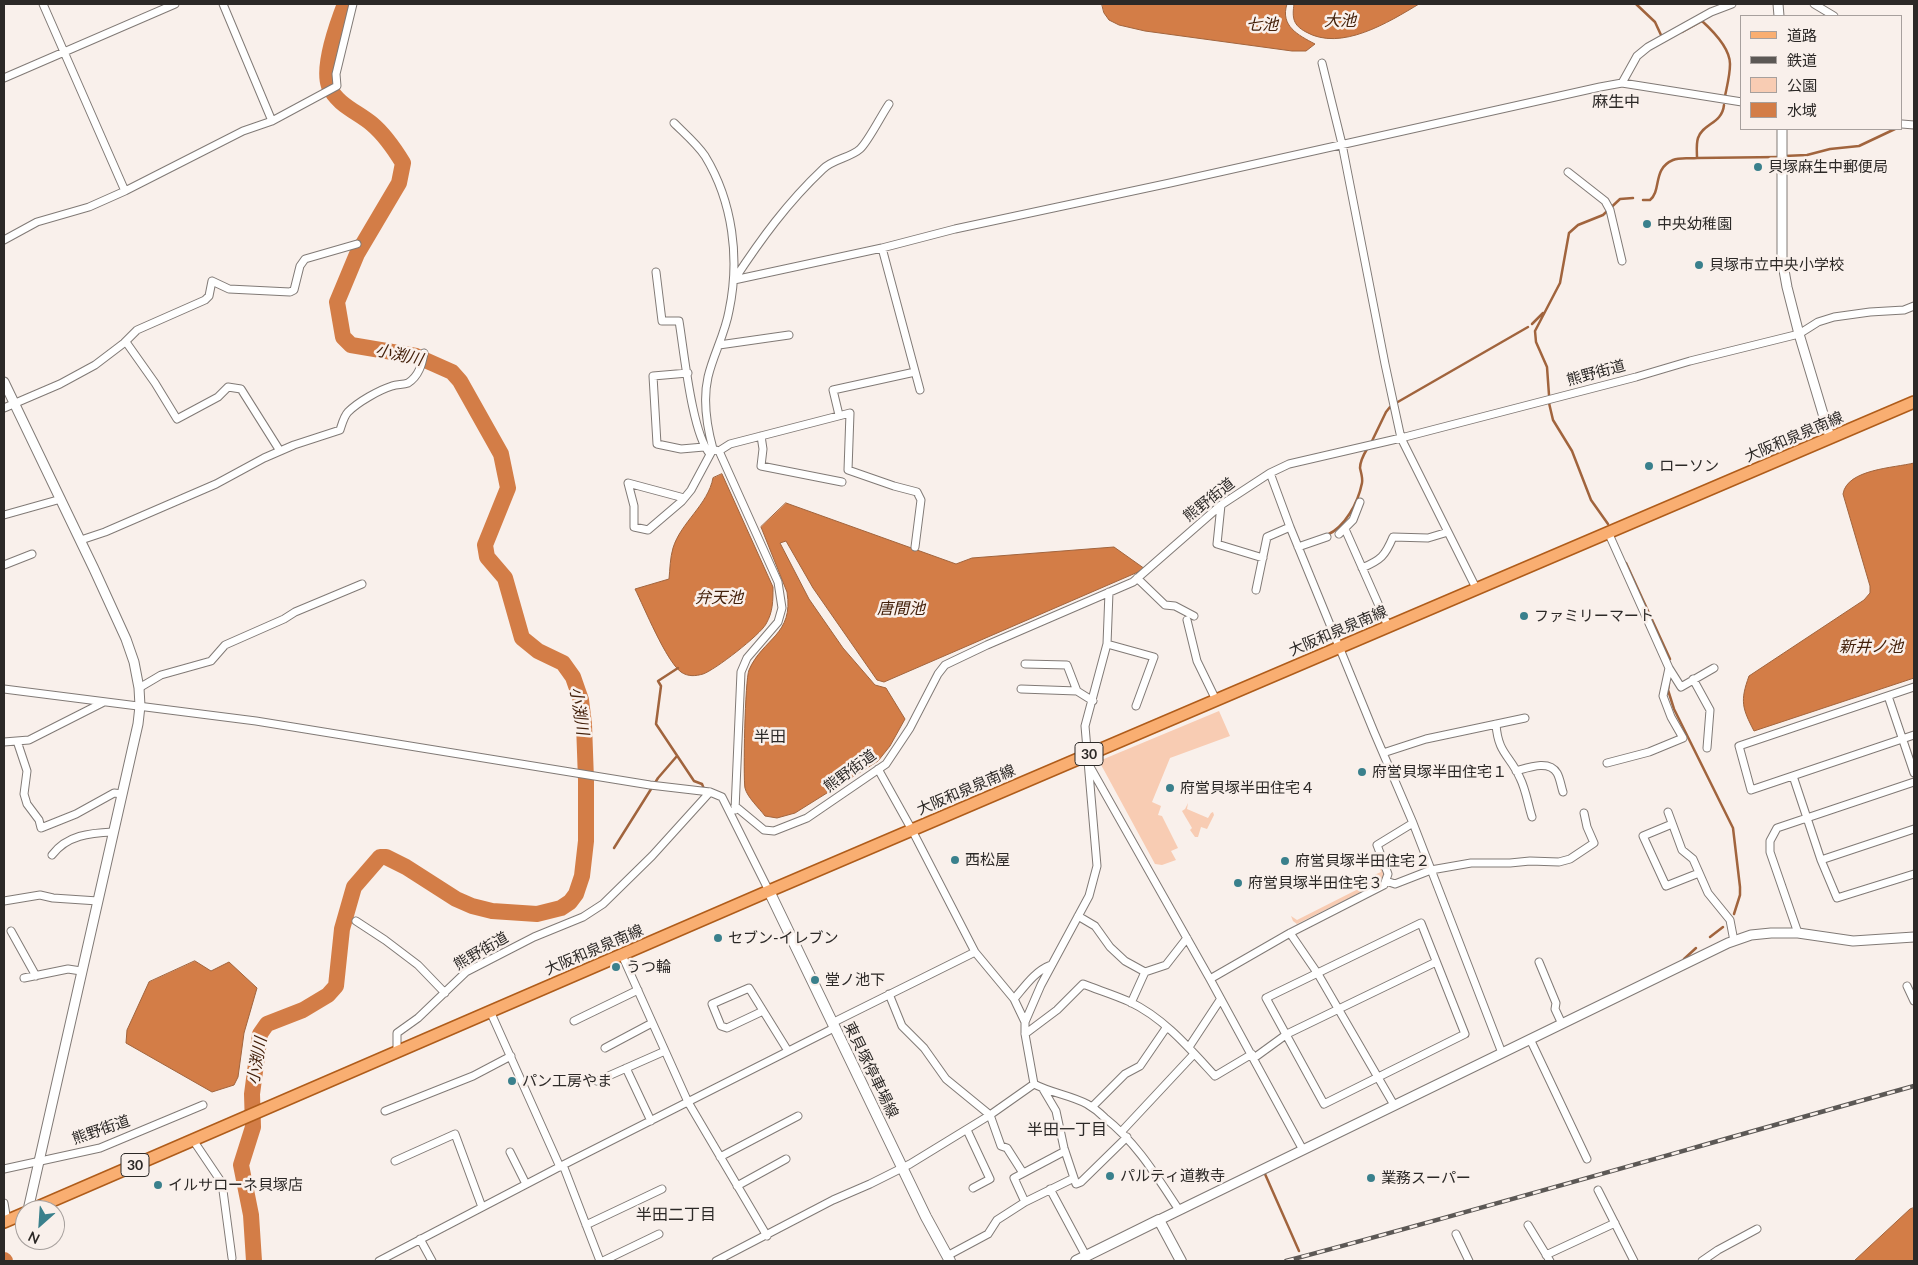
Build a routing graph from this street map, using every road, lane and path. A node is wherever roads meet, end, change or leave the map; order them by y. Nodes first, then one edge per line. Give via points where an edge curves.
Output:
1 (43, 4) edge
2 (175, 4) edge
3 (222, 4) edge
4 (352, 4) edge
5 (1732, 4) edge
6 (1814, 4) edge
7 (1832, 15) edge
8 (64, 52) junction
9 (1322, 63) dead end
10 (4, 78) edge
11 (1622, 83) junction
12 (1740, 102) edge
13 (889, 104) dead end
14 (272, 121) junction
15 (674, 123) dead end
16 (1782, 130) edge
17 (1342, 144) junction
18 (1568, 172) dead end
19 (125, 191) junction
20 (4, 240) edge
21 (358, 244) dead end
22 (882, 248) junction
23 (1622, 261) dead end
24 (656, 272) dead end
25 (734, 280) junction
26 (1914, 306) edge
27 (1799, 334) junction
28 (789, 335) dead end
29 (126, 342) junction
30 (719, 345) junction
31 (424, 352) dead end
32 (915, 372) junction
33 (688, 373) junction
34 (4, 382) edge
35 (920, 390) dead end
36 (14, 403) junction
37 (1912, 406) edge
38 (4, 408) edge
39 (840, 415) junction
40 (761, 436) junction
41 (1830, 437) junction
42 (1401, 438) junction
43 (704, 447) junction
44 (280, 451) junction
45 (714, 451) junction
46 (1270, 473) junction
47 (842, 482) dead end
48 (684, 498) junction
49 (61, 499) junction
50 (1360, 502) dead end
51 (1221, 505) junction
52 (4, 515) edge
53 (1290, 527) junction
54 (1448, 532) junction
55 (1608, 532) junction
56 (1326, 537) dead end
57 (81, 540) junction
58 (915, 547) dead end
59 (1298, 547) junction
60 (32, 554) dead end
61 (1263, 558) junction
62 (4, 565) edge
63 (1362, 568) junction
64 (1137, 578) junction
65 (362, 584) dead end
66 (1476, 588) junction
67 (1256, 590) dead end
68 (1109, 592) junction
69 (1388, 626) junction
70 (1107, 644) junction
71 (1340, 646) junction
72 (1025, 664) dead end
73 (1669, 668) junction
74 (1714, 668) dead end
75 (1693, 679) junction
76 (1914, 687) edge
77 (139, 688) junction
78 (4, 689) edge
79 (1021, 689) dead end
80 (1077, 690) junction
81 (1888, 696) junction
82 (1216, 700) junction
83 (1093, 701) junction
84 (105, 702) junction
85 (140, 706) junction
86 (1136, 706) dead end
87 (1525, 718) dead end
88 (1496, 724) junction
89 (1914, 735) edge
90 (1903, 739) junction
91 (17, 741) junction
92 (4, 742) edge
93 (1707, 748) dead end
94 (1383, 753) junction
95 (1087, 758) junction
96 (1607, 763) dead end
97 (878, 770) junction
98 (1516, 771) junction
99 (1914, 773) edge
100 (1793, 776) junction
101 (1914, 782) edge
102 (710, 792) junction
103 (1563, 792) dead end
104 (122, 794) junction
105 (735, 806) junction
106 (1668, 812) dead end
107 (1584, 813) dead end
108 (1532, 817) dead end
109 (1807, 818) junction
110 (735, 820) junction
111 (1413, 823) junction
112 (1672, 824) junction
113 (912, 830) junction
114 (1914, 830) edge
115 (114, 832) junction
116 (52, 855) dead end
117 (1821, 860) junction
118 (1431, 870) junction
119 (1699, 873) junction
120 (1914, 874) edge
121 (1386, 881) junction
122 (769, 891) junction
123 (4, 901) edge
124 (98, 901) junction
125 (1078, 916) junction
126 (356, 921) dead end
127 (11, 931) dead end
128 (1290, 932) junction
129 (1798, 933) junction
130 (1914, 937) edge
131 (1187, 938) junction
132 (1734, 941) junction
133 (974, 952) junction
134 (622, 955) junction
135 (1436, 962) junction
136 (1539, 962) dead end
137 (1051, 966) junction
138 (82, 971) junction
139 (1145, 972) junction
140 (1318, 974) junction
141 (36, 976) junction
142 (24, 978) dead end
143 (1210, 979) junction
144 (1907, 986) dead end
145 (638, 990) junction
146 (444, 993) junction
147 (889, 994) junction
148 (1014, 999) junction
149 (1220, 1000) junction
150 (1914, 1001) edge
151 (1131, 1002) junction
152 (1338, 1009) junction
153 (490, 1011) junction
154 (763, 1012) junction
155 (574, 1021) dead end
156 (1025, 1022) junction
157 (652, 1023) junction
158 (1562, 1024) junction
159 (832, 1026) junction
160 (1166, 1028) junction
161 (1024, 1034) junction
162 (1287, 1034) junction
163 (1530, 1040) junction
164 (1189, 1046) junction
165 (604, 1048) dead end
166 (397, 1051) junction
167 (665, 1051) junction
168 (788, 1051) junction
169 (1502, 1053) junction
170 (1194, 1054) junction
171 (510, 1056) junction
172 (1253, 1056) junction
173 (626, 1068) junction
174 (1378, 1077) junction
175 (596, 1080) dead end
176 (1034, 1084) junction
177 (1043, 1089) junction
178 (688, 1102) junction
179 (203, 1105) dead end
180 (1394, 1105) junction
181 (1092, 1107) junction
182 (385, 1111) dead end
183 (990, 1115) junction
184 (798, 1116) dead end
185 (651, 1121) junction
186 (967, 1130) junction
187 (1125, 1134) junction
188 (193, 1140) junction
189 (1303, 1150) junction
190 (1065, 1151) junction
191 (510, 1152) dead end
192 (720, 1157) junction
193 (786, 1159) dead end
194 (1587, 1159) dead end
195 (395, 1161) dead end
196 (37, 1163) junction
197 (561, 1166) junction
198 (902, 1168) junction
199 (4, 1170) edge
200 (1023, 1173) junction
201 (1074, 1178) junction
202 (526, 1184) junction
203 (737, 1186) junction
204 (973, 1188) dead end
205 (662, 1189) dead end
206 (1050, 1189) junction
207 (1598, 1190) dead end
208 (31, 1200) edge
209 (52, 1200) edge
210 (1025, 1202) junction
211 (4, 1203) edge
212 (482, 1207) junction
213 (1179, 1210) junction
214 (1159, 1220) junction
215 (6, 1222) edge
216 (1615, 1224) junction
217 (586, 1225) junction
218 (1528, 1225) dead end
219 (1757, 1229) dead end
220 (660, 1234) dead end
221 (1456, 1234) dead end
222 (767, 1236) junction
223 (420, 1239) junction
224 (1086, 1256) junction
225 (232, 1258) dead end
226 (1548, 1258) edge
227 (948, 1259) edge
228 (379, 1261) edge
229 (432, 1261) edge
230 (601, 1261) edge
231 (716, 1261) edge
232 (1076, 1261) edge
233 (1181, 1261) edge
234 (1469, 1261) edge
235 (1634, 1261) edge
236 (1702, 1261) edge

1 - 8 street
2 - 8 street
3 - 14 street
4 - 14 street via 336,74 337,86
5 - 11 street via 1710,12 1648,47 1637,56
6 - 7 street
8 - 10 street
8 - 19 street
9 - 17 street
11 - 12 street
11 - 17 street
13 - 25 street via 860,149 824,167 786,207
14 - 19 street via 243,131
15 - 25 street via 704,156 720,188 734,246
16 - 27 street via 1782,259
17 - 22 street
17 - 42 street
18 - 23 street via 1605,200
19 - 20 street via 89,207 37,222
21 - 29 street via 304,259 294,290 290,292 229,289 212,281 205,300 148,324
22 - 25 street
22 - 32 street
24 - 33 street via 662,321 679,321
25 - 30 street
26 - 27 street, 熊野街道 via 1904,310 1834,317
27 - 41 street
27 - 42 street, 熊野街道
28 - 30 street
29 - 36 street via 81,372 32,398
29 - 44 street via 177,419 218,397 228,387 241,389
30 - 45 street via 708,378 708,432
31 - 44 street via 422,364 412,379 406,384 385,388 347,413 340,430
32 - 35 street
32 - 39 street via 833,390
33 - 43 street
33 - 43 street via 653,376 658,444 681,449
34 - 36 street
36 - 38 street
36 - 49 street
37 - 41 main road, 大阪和泉泉南線 / 30
39 - 40 street
39 - 58 street via 850,413 848,470 918,492 921,500
40 - 45 street
40 - 47 street via 761,466
41 - 55 main road, 大阪和泉泉南線 / 30
42 - 46 street, 熊野街道 via 1290,464
42 - 54 street
43 - 45 street
44 - 57 street via 216,484
45 - 48 street
45 - 105 street via 778,582 782,608 778,622 747,658 741,672
46 - 51 street, 熊野街道
46 - 53 street
48 - 48 street via 666,493 628,483 634,506 634,527 648,530
49 - 52 street
49 - 57 street
50 - 63 street via 1352,520 1342,531
51 - 61 street via 1217,544
51 - 64 street, 熊野街道
53 - 59 street
53 - 61 street via 1267,537
54 - 63 street via 1428,538 1392,537 1383,557
54 - 66 street
55 - 66 main road, 大阪和泉泉南線 / 30
55 - 73 street
56 - 59 street
57 - 77 street via 126,639
59 - 71 street
60 - 62 street
61 - 67 street
63 - 69 street
64 - 68 street, 熊野街道
64 - 82 street via 1165,605 1174,606 1190,618 1196,661
65 - 77 street via 226,645 211,661 160,675
66 - 69 main road, 大阪和泉泉南線 / 30
68 - 70 street
68 - 97 street, 熊野街道 via 945,665 910,728 886,764
69 - 71 main road, 大阪和泉泉南線 / 30
70 - 83 street
70 - 86 street via 1154,657
71 - 82 main road, 大阪和泉泉南線 / 30
71 - 94 street
72 - 80 street via 1067,665
73 - 75 street via 1681,687
73 - 96 street via 1663,696 1683,738 1649,752
74 - 75 street
75 - 93 street via 1710,710
76 - 81 street
77 - 85 street
78 - 84 street
79 - 80 street
80 - 83 street
81 - 90 street
81 - 100 street via 1739,746 1751,790
82 - 95 main road, 大阪和泉泉南線 / 30
83 - 95 street via 1085,726
84 - 85 street
84 - 91 street via 29,740
85 - 102 street
85 - 104 street
87 - 88 street
88 - 94 street
88 - 98 street via 1502,751
89 - 90 street
90 - 99 street
90 - 100 street
91 - 92 street
91 - 104 street via 27,771 24,794 41,828 76,814 114,793
94 - 111 street
95 - 113 main road, 大阪和泉泉南線 / 30
95 - 125 street via 1097,866 1089,896
95 - 131 street
97 - 105 street, 熊野街道 via 807,818 774,831 764,830
97 - 113 street
98 - 103 street via 1537,765 1550,767 1556,771
98 - 108 street
100 - 109 street
101 - 109 street
102 - 110 street via 722,797
102 - 146 street, 熊野街道 via 603,904 466,972
104 - 115 street
105 - 110 street
106 - 112 street
107 - 118 street via 1594,843 1570,859 1559,862 1472,863
109 - 117 street
109 - 129 street via 1777,828 1770,841 1770,852
110 - 122 street
111 - 118 street
111 - 121 street via 1377,845 1388,874
112 - 119 street via 1682,850 1693,859
112 - 119 street via 1643,836 1666,886
113 - 122 main road, 大阪和泉泉南線 / 30
113 - 133 street
114 - 117 street
115 - 116 street via 72,838
115 - 124 street
117 - 120 street via 1837,898
118 - 121 street via 1395,884
118 - 169 street
119 - 132 street via 1708,893 1730,920
121 - 128 street
122 - 134 main road, 大阪和泉泉南線 / 30
122 - 159 main road, 東貝塚停車場線
123 - 124 street via 40,895
124 - 138 street
125 - 137 street
125 - 139 street via 1095,926 1125,961
126 - 146 street via 418,965
127 - 141 street
128 - 140 street
128 - 143 street
129 - 130 street via 1853,941
129 - 132 street via 1751,935
131 - 139 street via 1166,965
131 - 143 street
132 - 158 street
133 - 147 street
133 - 148 street
134 - 145 street
134 - 153 main road, 大阪和泉泉南線 / 30
135 - 140 street via 1421,923
135 - 152 street
135 - 174 street via 1466,1034
136 - 158 street
137 - 148 street via 1036,973
137 - 156 street
138 - 141 street via 68,969
138 - 196 street
139 - 151 street
140 - 152 street
140 - 162 street via 1266,998
141 - 142 street
143 - 149 street
144 - 150 street
145 - 155 street
145 - 157 street
146 - 166 street, 熊野街道 via 397,1033
147 - 159 street
147 - 183 street via 902,1026 924,1048 946,1079
148 - 156 street
149 - 164 street
149 - 172 street
151 - 160 street
151 - 161 street via 1083,984 1057,1010
152 - 162 street
152 - 174 street
153 - 166 main road, 大阪和泉泉南線 / 30
153 - 171 street
154 - 154 street via 727,1028 721,1026 712,1004 749,988
154 - 168 street
156 - 161 street
157 - 165 street
157 - 167 street
158 - 163 street
159 - 168 street
159 - 198 main road, 東貝塚停車場線
160 - 164 street
160 - 181 street via 1140,1066 1125,1074
161 - 176 street
162 - 172 street
162 - 174 street via 1324,1104
163 - 169 street
163 - 194 street
164 - 170 street
166 - 188 main road, 大阪和泉泉南線 / 30
167 - 173 street
167 - 178 street
168 - 178 street
169 - 180 street
170 - 172 street via 1215,1076
170 - 187 street
171 - 182 street via 473,1076
171 - 197 street
172 - 189 street
173 - 175 street
173 - 185 street
174 - 180 street
176 - 177 street
176 - 183 street
177 - 181 street via 1064,1094
177 - 190 street via 1056,1111
178 - 185 street
178 - 192 street
179 - 196 street, 熊野街道 via 100,1148
180 - 189 street
181 - 187 street
183 - 186 street
183 - 200 street via 1001,1146 1007,1148
184 - 192 street
185 - 197 street
186 - 198 street
186 - 204 street via 990,1179
187 - 201 street via 1081,1182 1076,1184
187 - 213 street
188 - 209 main road, 大阪和泉泉南線 / 30
188 - 225 street via 222,1183
189 - 213 street
190 - 200 street
190 - 201 street
191 - 202 street
192 - 203 street
193 - 203 street
195 - 212 street via 455,1134
196 - 199 street, 熊野街道
196 - 208 street
197 - 202 street
197 - 217 street
198 - 222 street
198 - 227 main road, 東貝塚停車場線
200 - 210 street via 1014,1178
201 - 206 street
202 - 212 street
203 - 222 street
205 - 217 street
206 - 210 street
206 - 224 street
207 - 216 street
210 - 227 street via 997,1220 988,1234
211 - 215 street
212 - 223 street
213 - 214 street
214 - 224 main road
214 - 233 main road
216 - 226 street
216 - 235 street
217 - 230 street
218 - 226 street
219 - 236 street
220 - 230 street
221 - 234 street
222 - 231 street
223 - 228 street
223 - 229 street
224 - 232 main road

